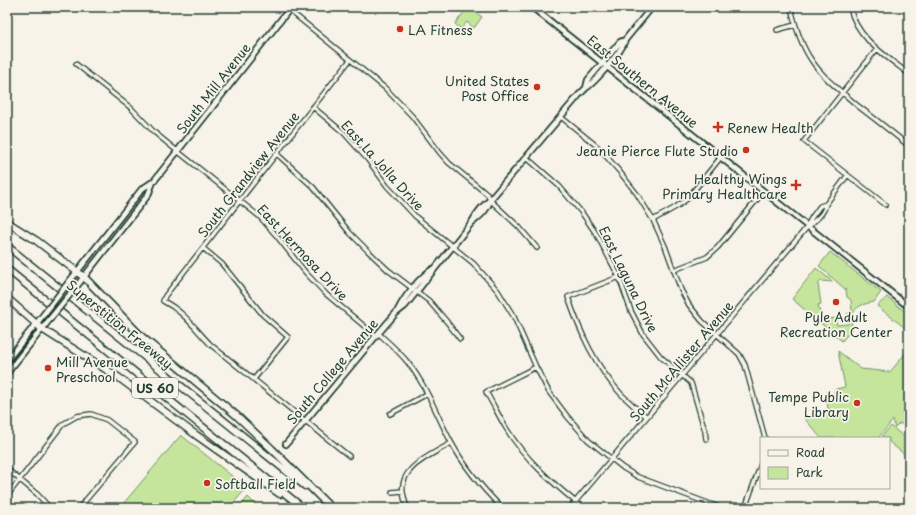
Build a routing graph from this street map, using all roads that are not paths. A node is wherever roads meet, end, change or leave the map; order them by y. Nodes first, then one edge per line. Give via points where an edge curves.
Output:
1 (532, 7) edge
2 (652, 7) edge
3 (791, 7) edge
4 (850, 7) edge
5 (290, 9) edge
6 (795, 25) junction
7 (777, 30) dead end
8 (877, 49) junction
9 (350, 60) junction
10 (76, 64) dead end
11 (605, 65) junction
12 (909, 74) edge
13 (842, 92) junction
14 (313, 107) junction
15 (561, 117) junction
16 (909, 146) edge
17 (177, 151) junction
18 (277, 154) junction
19 (721, 157) junction
20 (527, 158) junction
21 (847, 176) junction
22 (153, 182) junction
23 (764, 191) junction
24 (490, 200) junction
25 (240, 201) junction
26 (886, 206) dead end
27 (653, 220) junction
28 (7, 222) edge
29 (808, 226) junction
30 (7, 246) edge
31 (452, 246) junction
32 (202, 248) junction
33 (537, 248) dead end
34 (7, 269) edge
35 (674, 270) junction
36 (78, 272) junction
37 (84, 277) junction
38 (619, 277) junction
39 (414, 291) junction
40 (7, 298) edge
41 (909, 307) edge
42 (36, 324) junction
43 (42, 329) junction
44 (717, 334) junction
45 (377, 335) junction
46 (460, 339) dead end
47 (7, 360) edge
48 (536, 368) junction
49 (7, 373) edge
50 (682, 375) junction
51 (254, 379) junction
52 (427, 394) junction
53 (390, 414) dead end
54 (647, 417) junction
55 (305, 420) junction
56 (765, 437) edge
57 (706, 439) dead end
58 (452, 443) junction
59 (286, 444) dead end
60 (349, 456) dead end
61 (611, 459) junction
62 (760, 467) edge
63 (7, 469) edge
64 (20, 479) junction
65 (402, 491) junction
66 (392, 492) dead end
67 (7, 496) edge
68 (575, 502) junction
69 (330, 506) edge
70 (50, 508) edge
71 (79, 508) edge
72 (299, 508) edge
73 (303, 508) edge
74 (409, 508) edge
75 (502, 508) edge
76 (570, 508) edge
77 (583, 508) edge
78 (721, 508) edge
79 (744, 508) edge

1 - 11 main road, East Southern Avenue
2 - 11 main road, South College Avenue via 625,40 624,45
3 - 6 street
4 - 8 street via 857,27
5 - 9 street
5 - 17 main road, South Mill Avenue
6 - 7 street
6 - 13 street via 812,62
8 - 12 street
8 - 13 street
9 - 14 street, South Grandview Avenue
9 - 24 street via 392,94 440,154 488,195
10 - 17 street, East Hermosa Drive via 131,108
11 - 15 main road, South College Avenue via 588,80 586,88
11 - 19 main road, East Southern Avenue
13 - 16 street
13 - 21 street via 804,141
14 - 18 street, South Grandview Avenue
14 - 31 street, East La Jolla Drive via 344,133 416,217
15 - 20 main road, South College Avenue
15 - 27 street via 598,147 637,194
17 - 22 main road, South Mill Avenue
17 - 25 street, East Hermosa Drive
18 - 25 street, South Grandview Avenue
18 - 39 street via 313,187 363,247
19 - 23 main road, East Southern Avenue
19 - 27 street via 687,199
20 - 24 main road, South College Avenue
20 - 38 street, East Laguna Drive via 559,186 582,213 597,234
21 - 26 street
21 - 29 street, South McAllister Avenue via 824,210
22 - 36 main road, South Mill Avenue via 142,189
22 - 37 main road, South Mill Avenue via 148,195
23 - 29 main road, East Southern Avenue
23 - 35 street via 706,258
24 - 31 main road, South College Avenue via 480,216
24 - 33 street
25 - 32 street, South Grandview Avenue
25 - 45 street, East Hermosa Drive via 265,223 326,294
27 - 35 street
28 - 36 highway
29 - 41 main road, East Southern Avenue
29 - 44 street, South McAllister Avenue
30 - 69 highway, Superstition Freeway / US 60
31 - 39 main road, South College Avenue via 434,268 425,274
31 - 48 street, East La Jolla Drive via 473,263 498,291 514,317
32 - 51 street via 222,264 263,316 288,337
32 - 51 street, South Grandview Avenue via 164,296 163,301 186,316 211,345
34 - 73 highway, US 60
35 - 44 street via 689,306
36 - 37 highway
36 - 42 main road, South Mill Avenue, bridge
37 - 43 main road, South Mill Avenue, bridge
37 - 69 highway via 142,337 236,415
38 - 50 street, East Laguna Drive via 631,311 643,334 661,357
38 - 54 street via 568,297 587,346 602,370 622,394
39 - 45 main road, South College Avenue via 402,302
39 - 46 street via 429,302
40 - 42 highway
42 - 43 highway
42 - 47 main road, South Mill Avenue
43 - 49 main road, South Mill Avenue
43 - 72 highway via 118,377
44 - 50 street, South McAllister Avenue
44 - 56 street via 739,354 745,365
45 - 52 street, East Hermosa Drive via 402,355
45 - 55 main road, South College Avenue
48 - 61 street, East La Jolla Drive via 549,392 567,416 588,440
48 - 68 street via 486,392 506,429 526,455
50 - 54 street, South McAllister Avenue
50 - 57 street, East Laguna Drive via 691,383
51 - 55 street
52 - 53 street
52 - 58 street, East Hermosa Drive
54 - 61 street, South McAllister Avenue
55 - 59 main road, South College Avenue
55 - 60 street
58 - 65 street via 408,471
58 - 75 street, East Hermosa Drive via 480,484
61 - 68 street, South McAllister Avenue
61 - 78 street, East La Jolla Drive via 638,477
62 - 79 street
63 - 64 street
64 - 67 street
64 - 70 street
64 - 71 street via 64,424 77,416 91,414 107,420 135,442
65 - 66 street
65 - 74 street
68 - 76 street, South McAllister Avenue
68 - 77 street

